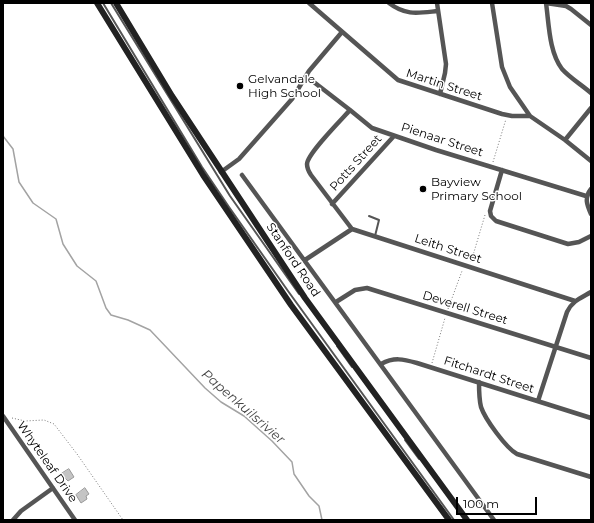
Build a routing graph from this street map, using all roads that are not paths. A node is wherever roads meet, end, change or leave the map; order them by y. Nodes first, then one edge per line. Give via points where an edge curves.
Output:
1 (97, 3) edge
2 (103, 3) edge
3 (111, 3) edge
4 (116, 3) edge
5 (309, 3) edge
6 (389, 3) edge
7 (437, 3) edge
8 (492, 3) edge
9 (546, 3) edge
10 (565, 4) edge
11 (438, 11) junction
12 (591, 25) edge
13 (342, 32) junction
14 (306, 76) junction
15 (591, 93) edge
16 (440, 94) junction
17 (591, 108) edge
18 (350, 110) junction
19 (530, 116) junction
20 (394, 136) junction
21 (565, 140) junction
22 (591, 161) edge
23 (502, 170) junction
24 (221, 172) junction
25 (242, 175) dead end
26 (591, 189) edge
27 (586, 196) junction
28 (332, 204) junction
29 (591, 214) edge
30 (369, 216) dead end
31 (352, 228) junction
32 (375, 236) junction
33 (591, 236) edge
34 (305, 260) junction
35 (591, 292) edge
36 (575, 301) junction
37 (336, 302) junction
38 (555, 346) junction
39 (591, 358) edge
40 (381, 364) junction
41 (479, 382) junction
42 (538, 401) junction
43 (3, 416) edge
44 (591, 418) edge
45 (591, 477) edge
46 (53, 488) junction
47 (13, 520) edge
48 (75, 520) edge
49 (449, 520) edge
50 (454, 520) edge
51 (463, 520) edge
52 (467, 520) edge
53 (494, 520) edge

1 - 49 main road via 207,181 291,304
2 - 50 lane via 202,167 233,213
3 - 51 lane via 236,205
4 - 24 main road, Stanford Road
5 - 13 street, Martin Street
6 - 11 street via 409,13
7 - 11 street
8 - 19 street via 505,76
9 - 10 street
9 - 15 street via 557,60 565,72
10 - 12 street
11 - 16 street via 446,64
13 - 14 street
13 - 16 street, Martin Street via 398,80
14 - 18 street, Pienaar Street
14 - 24 street via 292,99 239,159
16 - 19 street, Martin Street via 508,115
17 - 21 street
18 - 20 street, Pienaar Street via 372,128
18 - 28 street via 307,162 308,170
19 - 21 street
20 - 23 street, Pienaar Street
20 - 28 street, Potts Street
21 - 22 street
23 - 27 street, Pienaar Street
23 - 33 street via 490,211 496,221 568,244 575,244
24 - 52 main road, Stanford Road via 305,298
25 - 34 street, Stanford Road
26 - 27 street
27 - 29 street
28 - 31 street
30 - 32 lane via 379,220
31 - 32 street, Leith Street
31 - 34 street
32 - 36 street, Leith Street
34 - 37 street, Stanford Road
35 - 36 street
36 - 38 street via 564,319
37 - 38 street, Deverell Street via 355,290 367,288
37 - 40 street, Stanford Road
38 - 39 street, Deverell Street
38 - 42 street
40 - 41 street, Fitchardt Street via 387,360 400,358
40 - 53 street, Stanford Road
41 - 42 street, Fitchardt Street
41 - 45 street via 479,396 484,414 507,447 517,454
42 - 44 street, Fitchardt Street
43 - 46 street, Whyteleaf Drive
46 - 47 street via 21,511
46 - 48 street, Whyteleaf Drive

